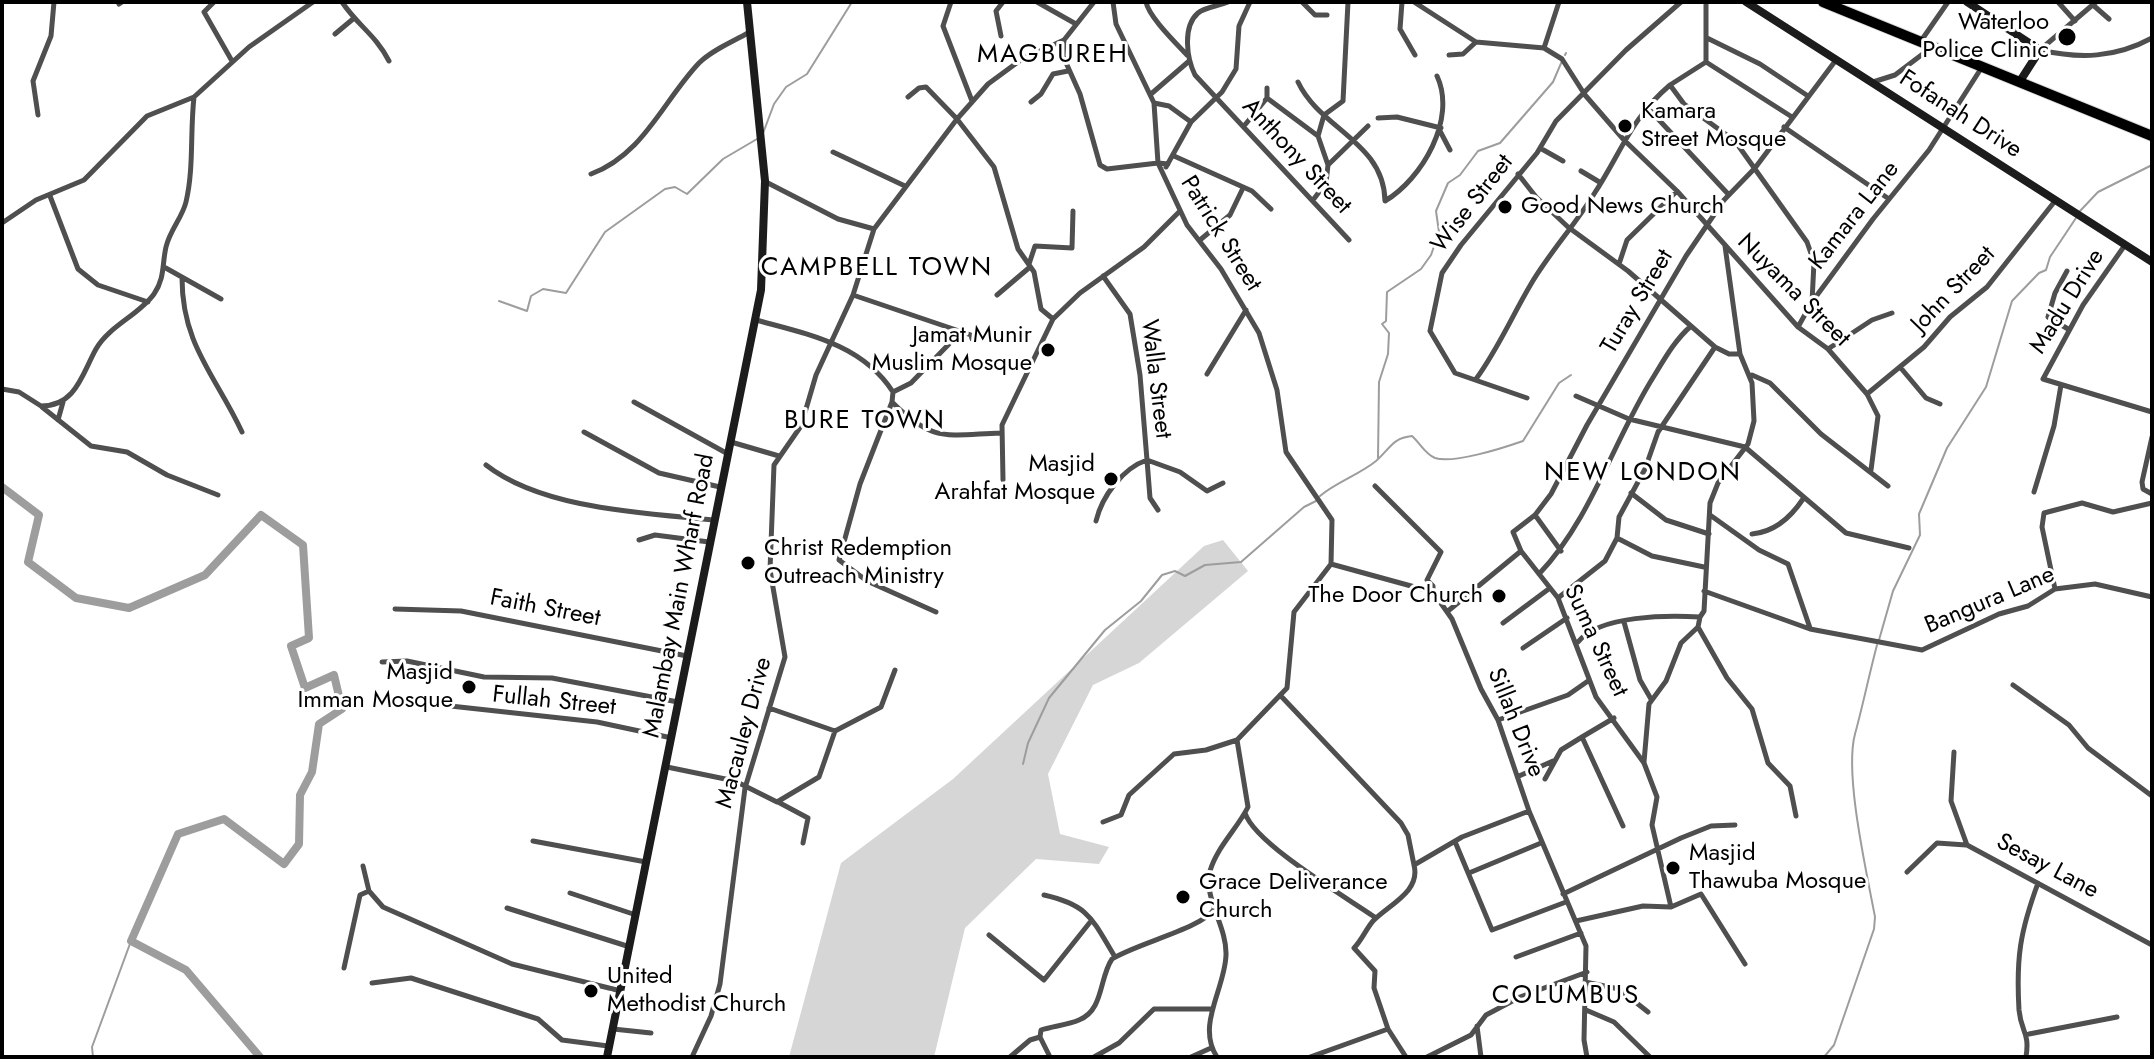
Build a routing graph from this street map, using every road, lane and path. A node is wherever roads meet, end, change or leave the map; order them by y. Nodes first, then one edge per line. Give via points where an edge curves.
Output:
1 (54, 2) edge
2 (214, 2) edge
3 (313, 2) edge
4 (342, 2) edge
5 (747, 2) edge
6 (951, 2) edge
7 (1003, 2) edge
8 (1037, 2) edge
9 (1094, 2) edge
10 (1113, 2) edge
11 (1146, 2) edge
12 (1228, 2) edge
13 (1250, 2) edge
14 (1302, 2) edge
15 (1348, 2) edge
16 (1402, 2) edge
17 (1414, 2) edge
18 (1559, 2) edge
19 (1681, 2) edge
20 (1706, 2) edge
21 (1746, 2) edge
22 (1823, 2) edge
23 (1834, 2) edge
24 (1948, 2) edge
25 (1967, 2) edge
26 (2058, 2) edge
27 (2094, 3) edge
28 (1327, 15) dead end
29 (353, 19) junction
30 (2109, 19) dead end
31 (2075, 21) junction
32 (1076, 24) junction
33 (748, 33) junction
34 (335, 34) dead end
35 (1001, 36) dead end
36 (1707, 38) junction
37 (1923, 38) junction
38 (2152, 38) edge
39 (1064, 40) junction
40 (1476, 42) junction
41 (1933, 47) junction
42 (1544, 48) junction
43 (2040, 50) junction
44 (1415, 55) dead end
45 (1449, 55) dead end
46 (1188, 58) junction
47 (1836, 60) junction
48 (232, 61) junction
49 (389, 61) dead end
50 (1706, 62) junction
51 (1982, 66) junction
52 (1068, 71) junction
53 (1437, 76) dead end
54 (2022, 78) junction
55 (1298, 82) dead end
56 (1872, 82) junction
57 (1670, 85) junction
58 (1267, 88) dead end
59 (1151, 94) junction
60 (1585, 95) junction
61 (1808, 96) junction
62 (194, 97) junction
63 (908, 97) dead end
64 (1216, 98) junction
65 (1267, 98) junction
66 (972, 101) junction
67 (1031, 102) dead end
68 (1154, 103) junction
69 (1646, 106) junction
70 (38, 115) dead end
71 (1324, 115) junction
72 (1792, 117) junction
73 (1378, 118) dead end
74 (957, 119) junction
75 (1191, 122) junction
76 (1244, 126) junction
77 (1368, 126) dead end
78 (1784, 127) junction
79 (1440, 129) junction
80 (1944, 129) junction
81 (2152, 134) edge
82 (1318, 136) junction
83 (1355, 139) junction
84 (1624, 140) junction
85 (1540, 148) junction
86 (1450, 150) dead end
87 (833, 152) dead end
88 (1174, 156) junction
89 (1563, 161) dead end
90 (1158, 163) junction
91 (1168, 164) junction
92 (1328, 165) junction
93 (1755, 168) junction
94 (1581, 171) dead end
95 (1161, 173) junction
96 (591, 174) dead end
97 (1518, 174) junction
98 (765, 181) junction
99 (1601, 183) junction
100 (905, 186) junction
101 (1243, 188) junction
102 (1677, 191) junction
103 (1729, 195) junction
104 (50, 196) junction
105 (1889, 199) junction
106 (1313, 200) junction
107 (2055, 201) junction
108 (1271, 209) dead end
109 (2, 210) edge
110 (1073, 211) dead end
111 (1180, 211) junction
112 (4, 221) edge
113 (1568, 227) junction
114 (1706, 227) junction
115 (874, 229) junction
116 (1200, 240) junction
117 (1349, 240) dead end
118 (2125, 245) junction
119 (1725, 246) junction
120 (2151, 258) edge
121 (1619, 264) junction
122 (1030, 265) junction
123 (164, 267) junction
124 (2067, 271) dead end
125 (1103, 276) junction
126 (182, 278) junction
127 (853, 295) junction
128 (997, 295) dead end
129 (221, 299) dead end
130 (1660, 299) junction
131 (148, 302) junction
132 (1812, 302) junction
133 (1246, 310) junction
134 (1892, 313) dead end
135 (1053, 319) junction
136 (756, 320) junction
137 (1691, 326) junction
138 (1798, 327) junction
139 (2068, 329) junction
140 (972, 339) dead end
141 (831, 341) junction
142 (949, 344) dead end
143 (1715, 347) junction
144 (1828, 349) junction
145 (1740, 354) junction
146 (1900, 367) junction
147 (1207, 374) dead end
148 (1751, 375) junction
149 (1476, 379) junction
150 (2061, 385) junction
151 (2, 389) edge
152 (893, 392) junction
153 (1867, 394) junction
154 (1576, 396) dead end
155 (1527, 398) dead end
156 (63, 401) junction
157 (634, 402) dead end
158 (892, 402) junction
159 (1940, 404) dead end
160 (41, 406) junction
161 (1599, 406) junction
162 (2152, 412) edge
163 (1629, 419) junction
164 (58, 420) junction
165 (1663, 427) junction
166 (242, 432) dead end
167 (584, 432) dead end
168 (1000, 433) junction
169 (2152, 437) edge
170 (731, 442) junction
171 (1745, 447) junction
172 (729, 455) junction
173 (779, 456) junction
174 (1147, 460) junction
175 (486, 465) dead end
176 (1871, 470) junction
177 (1003, 480) dead end
178 (1223, 483) dead end
179 (1375, 486) dead end
180 (1888, 486) dead end
181 (720, 487) junction
182 (2034, 492) dead end
183 (1631, 493) junction
184 (2152, 494) edge
185 (218, 495) dead end
186 (1803, 499) junction
187 (2152, 503) edge
188 (1158, 510) dead end
189 (1535, 515) junction
190 (1710, 515) junction
191 (713, 520) junction
192 (1096, 521) dead end
193 (1513, 532) joint
194 (1709, 534) junction
195 (1752, 534) dead end
196 (1617, 538) junction
197 (639, 540) dead end
198 (709, 542) junction
199 (1909, 548) dead end
200 (1521, 551) junction
201 (1561, 551) junction
202 (1331, 564) junction
203 (1704, 567) junction
204 (1539, 574) junction
205 (1550, 588) junction
206 (2055, 589) junction
207 (1704, 591) junction
208 (1433, 592) junction
209 (2152, 597) edge
210 (1558, 598) junction
211 (395, 609) dead end
212 (1447, 611) junction
213 (936, 612) dead end
214 (1700, 617) junction
215 (1567, 618) junction
216 (1624, 622) junction
217 (1503, 623) dead end
218 (1698, 627) junction
219 (1810, 629) junction
220 (1578, 643) junction
221 (1523, 648) dead end
222 (687, 656) junction
223 (382, 662) dead end
224 (895, 670) dead end
225 (1588, 680) junction
226 (2013, 685) dead end
227 (1280, 695) junction
228 (1651, 699) junction
229 (678, 702) junction
230 (432, 704) dead end
231 (769, 708) junction
232 (1614, 718) junction
233 (1498, 720) junction
234 (835, 731) junction
235 (1582, 737) junction
236 (672, 738) junction
237 (1237, 740) junction
238 (1954, 752) dead end
239 (1554, 760) junction
240 (1644, 763) junction
241 (667, 767) junction
242 (1519, 776) junction
243 (1545, 779) dead end
244 (745, 788) junction
245 (2152, 796) edge
246 (777, 802) junction
247 (1529, 811) junction
248 (1245, 813) junction
249 (1796, 816) dead end
250 (1103, 822) dead end
251 (1735, 825) dead end
252 (1623, 826) dead end
253 (533, 841) dead end
254 (803, 843) dead end
255 (1541, 843) junction
256 (1456, 844) junction
257 (1967, 845) junction
258 (1659, 848) junction
259 (647, 862) junction
260 (1414, 865) junction
261 (363, 866) dead end
262 (1907, 872) dead end
263 (1469, 873) junction
264 (2038, 883) junction
265 (369, 891) junction
266 (570, 893) dead end
267 (1563, 894) junction
268 (1044, 895) dead end
269 (1566, 902) junction
270 (1671, 907) junction
271 (507, 908) dead end
272 (1215, 908) junction
273 (636, 915) junction
274 (1376, 918) junction
275 (1091, 921) junction
276 (1576, 921) junction
277 (1581, 933) junction
278 (989, 935) dead end
279 (2152, 945) edge
280 (630, 947) junction
281 (1115, 957) junction
282 (1516, 957) dead end
283 (1745, 964) dead end
284 (344, 968) dead end
285 (1587, 972) junction
286 (1585, 982) junction
287 (372, 983) dead end
288 (622, 991) junction
289 (1212, 1009) junction
290 (1586, 1010) junction
291 (1648, 1012) dead end
292 (2117, 1017) dead end
293 (1477, 1025) junction
294 (613, 1029) junction
295 (1388, 1029) junction
296 (651, 1033) dead end
297 (2029, 1034) junction
298 (1040, 1037) junction
299 (608, 1046) junction
300 (1211, 1048) junction
301 (607, 1057) edge
302 (692, 1057) edge
303 (1010, 1057) edge
304 (1050, 1057) edge
305 (1094, 1057) edge
306 (1191, 1057) edge
307 (1217, 1057) edge
308 (1310, 1057) edge
309 (1406, 1057) edge
310 (1427, 1057) edge
311 (1481, 1057) edge
312 (1587, 1057) edge
313 (1650, 1057) edge
314 (2026, 1057) edge

1 - 70 street via 51,36 33,81
2 - 48 street via 204,12
3 - 48 street
4 - 29 street
5 - 33 street, Malambay Main Wharf Road
6 - 66 street via 943,26
7 - 35 street via 996,11
8 - 32 street
9 - 32 street, Macauley Drive
10 - 59 street via 1116,24
11 - 46 street, Anthony Street via 1153,20
12 - 46 street via 1196,15
13 - 64 street, Patrick Street via 1239,26 1236,69
14 - 28 street via 1315,15
15 - 71 street via 1343,101
16 - 44 street via 1400,29
17 - 40 street
18 - 42 street
19 - 60 street, Wise Street
20 - 36 street
21 - 47 street, Fofanah Drive
22 - 41 highway
23 - 37 highway
24 - 37 street
25 - 43 street
26 - 31 street
27 - 30 street
27 - 31 street
29 - 34 street
29 - 49 street via 374,35
31 - 43 street
32 - 39 street, Macauley Drive
33 - 96 street via 700,63 620,159
33 - 98 street, Malambay Main Wharf Road
36 - 50 street
36 - 61 street
37 - 54 highway
38 - 43 street via 2123,51 2088,57
39 - 52 street
39 - 66 street, Macauley Drive via 1002,71
40 - 42 street
40 - 45 street via 1463,54
41 - 51 highway
41 - 56 street via 1895,75
42 - 60 street, Nuyama Street via 1562,59
43 - 54 street
46 - 59 street
46 - 64 street, Anthony Street via 1203,87
47 - 56 street, Fofanah Drive
47 - 61 street, Turay Street
48 - 62 street
50 - 57 street
50 - 72 street
51 - 80 street, Kamara Lane
51 - 81 highway
52 - 67 street via 1053,74
52 - 90 street via 1100,165 1107,169
53 - 79 street via 1442,90
54 - 81 highway
55 - 71 street
56 - 80 street, Fofanah Drive
57 - 69 street
57 - 93 street via 1684,104 1735,141
58 - 65 street
59 - 68 street
60 - 84 street, Nuyama Street
60 - 85 street, Wise Street via 1556,121
61 - 72 street, Turay Street
62 - 104 street via 147,116 90,175
62 - 123 street via 188,193 166,244
63 - 74 street via 923,86
64 - 75 street, Patrick Street
64 - 76 street, Anthony Street
65 - 76 street
65 - 82 street
66 - 74 street, Macauley Drive
68 - 75 street via 1169,106
68 - 90 street
69 - 84 street
69 - 103 street
71 - 82 street
71 - 83 street
72 - 78 street, Turay Street
73 - 79 street via 1397,117
74 - 100 street, Macauley Drive
74 - 122 street via 994,167 1018,249
75 - 88 street, Patrick Street
76 - 106 street, Anthony Street
77 - 83 street
78 - 93 street, Turay Street
78 - 105 street
79 - 83 street via 1406,186 1385,201 1375,164
79 - 86 street
80 - 105 street, Kamara Lane
80 - 107 street, Fofanah Drive
82 - 92 street
83 - 92 street
84 - 99 street
84 - 102 street, Nuyama Street
85 - 89 street
85 - 97 street, Wise Street
87 - 100 street
88 - 91 street, Patrick Street
88 - 101 street
90 - 91 street
90 - 95 street
91 - 95 street, Patrick Street
92 - 106 street via 1326,183
93 - 103 street, Turay Street
93 - 132 street via 1812,252
94 - 99 street
95 - 111 street, Patrick Street
97 - 113 street
97 - 149 street, Wise Street via 1450,260 1432,308 1430,331 1438,347 1455,373
98 - 115 street via 838,219
98 - 136 street, Malambay Main Wharf Road
99 - 113 street
100 - 115 street, Macauley Drive
101 - 108 street
101 - 116 street via 1230,215
102 - 114 street, Nuyama Street
102 - 121 street via 1625,242
103 - 114 street, Turay Street
104 - 112 street
104 - 131 street via 78,269 98,285
105 - 132 street, Kamara Lane
106 - 117 street, Anthony Street
107 - 118 street, Fofanah Drive
107 - 146 street, John Street via 1987,287
109 - 112 street
110 - 122 street via 1072,248 1035,246
111 - 116 street, Patrick Street
111 - 125 street via 1144,247
113 - 121 street
113 - 149 street
114 - 119 street, Nuyama Street
114 - 130 street, Turay Street
115 - 127 street, Macauley Drive
116 - 133 street, Patrick Street
118 - 120 street, Fofanah Drive
118 - 139 street, Madu Drive
119 - 138 street, Nuyama Street
119 - 145 street
121 - 130 street
122 - 128 street
122 - 135 street via 1041,309
123 - 126 street
123 - 131 street
124 - 139 street via 2048,317
125 - 135 street
125 - 174 street, Walla Street via 1130,314
126 - 129 street
126 - 166 street via 185,323 207,374
127 - 140 street
127 - 141 street, Macauley Drive
130 - 137 street
130 - 161 street, Turay Street
131 - 156 street via 102,342 87,373
132 - 138 street, Kamara Lane
133 - 147 street
133 - 202 street, Patrick Street via 1271,367 1286,452 1333,524
134 - 144 street, John Street
135 - 168 street
136 - 141 street
136 - 170 street, Malambay Main Wharf Road
137 - 143 street
137 - 163 street via 1674,344
138 - 144 street, Nuyama Street
139 - 150 street, Madu Drive via 2043,379
141 - 152 street via 870,365
141 - 173 street, Macauley Drive via 801,426
142 - 152 street via 911,383
143 - 145 street
143 - 165 street
144 - 153 street, Nuyama Street
145 - 148 street
146 - 153 street, John Street
146 - 159 street via 1926,398
148 - 171 street via 1754,421
148 - 176 street via 1770,383 1821,434
149 - 155 street, Wise Street
150 - 162 street
150 - 182 street
151 - 160 street via 19,392
152 - 158 street
153 - 176 street, Nuyama Street via 1878,416
154 - 161 street
156 - 160 street
156 - 164 street
157 - 172 street
158 - 168 street via 918,427 934,433
158 - 213 street via 860,484 839,560 867,581
160 - 164 street
161 - 163 street
161 - 189 street, Turay Street
163 - 165 street
163 - 201 street
164 - 185 street via 91,446 127,452
165 - 171 street
165 - 183 street
167 - 181 street via 659,473
168 - 177 street
169 - 184 street via 2142,482
170 - 172 street, Malambay Main Wharf Road
170 - 173 street
171 - 186 street
171 - 190 street via 1718,483
172 - 181 street, Malambay Main Wharf Road
173 - 231 street, Macauley Drive via 772,474 770,570 785,657
174 - 178 street via 1180,472 1207,491
174 - 188 street via 1150,498
174 - 192 street, Walla Street via 1119,480
175 - 191 street via 548,496 623,513
176 - 180 street
179 - 208 street via 1441,552 1427,580
181 - 191 street, Malambay Main Wharf Road
183 - 194 street via 1666,520
183 - 196 street via 1619,517
186 - 195 street via 1770,531
186 - 199 street via 1846,533
187 - 206 street via 2113,512 2082,503 2044,513
189 - 193 street, Turay Street
189 - 201 street
190 - 194 street
190 - 219 street via 1788,564
191 - 198 street, Malambay Main Wharf Road
193 - 200 street, Suma Street
194 - 203 street
196 - 203 street via 1652,556
196 - 210 street via 1599,568
197 - 198 street via 667,536
198 - 222 street, Malambay Main Wharf Road
200 - 204 street, Suma Street
200 - 212 street
201 - 204 street
202 - 208 street
202 - 227 street via 1294,612 1290,678
203 - 207 street
204 - 205 street, Suma Street
205 - 210 street, Suma Street
205 - 217 street
206 - 209 street, Bangura Lane via 2095,584
206 - 219 street, Bangura Lane via 2028,606 1922,650
207 - 214 street
207 - 219 street, Bangura Lane
208 - 212 street, Sillah Drive
210 - 215 street, Suma Street
211 - 222 street, Faith Street via 461,611
212 - 233 street, Sillah Drive
214 - 216 street
214 - 218 street
215 - 220 street, Suma Street
215 - 221 street
216 - 220 street via 1595,629
216 - 228 street via 1640,680
218 - 228 street via 1681,643 1666,681
218 - 249 street via 1752,709 1768,763 1790,786
220 - 225 street, Suma Street
222 - 229 street, Malambay Main Wharf Road
223 - 229 street via 403,660 484,677 552,678
224 - 234 street via 881,707
225 - 232 street, Suma Street
225 - 233 street via 1568,695
226 - 245 street
227 - 237 street
227 - 260 street via 1401,823
228 - 240 street
229 - 236 street, Malambay Main Wharf Road
230 - 236 street, Fullah Street via 597,722
231 - 234 street
231 - 244 street, Macauley Drive
232 - 235 street
232 - 240 street, Suma Street
233 - 242 street, Sillah Drive
234 - 246 street via 823,773
235 - 239 street
235 - 252 street
236 - 241 street, Malambay Main Wharf Road
237 - 248 street via 1248,800
237 - 250 street via 1174,754 1134,789 1119,818
238 - 257 street, Sesay Lane via 1951,801
239 - 242 street
239 - 243 street
240 - 258 street via 1657,797 1652,818
241 - 244 street via 735,781
241 - 259 street, Malambay Main Wharf Road
242 - 247 street, Sillah Drive
244 - 246 street
244 - 302 street, Macauley Drive via 722,974
246 - 254 street via 808,818
247 - 255 street, Sillah Drive
247 - 256 street
248 - 272 street via 1211,867 1209,889
248 - 274 street via 1256,830 1293,861
251 - 258 street via 1711,826
253 - 259 street
255 - 263 street
255 - 267 street, Sillah Drive
256 - 260 street
256 - 263 street
257 - 262 street via 1937,843
257 - 264 street, Sesay Lane
258 - 267 street
258 - 270 street
259 - 273 street, Malambay Main Wharf Road
260 - 274 street via 1415,876 1401,897
261 - 265 street
263 - 269 street via 1492,930
264 - 279 street, Sesay Lane
264 - 297 street via 2016,958 2020,1015
265 - 284 street via 360,895
265 - 288 street via 383,907 512,964
266 - 273 street
267 - 269 street, Sillah Drive
268 - 275 street via 1072,901
269 - 276 street, Sillah Drive
270 - 276 street via 1643,906
270 - 283 street via 1701,894
271 - 280 street
272 - 281 street via 1203,921
272 - 289 street via 1226,950
273 - 280 street, Malambay Main Wharf Road
274 - 295 street via 1354,948 1375,971 1374,988
275 - 278 street via 1044,980
275 - 281 street
276 - 277 street, Sillah Drive
277 - 282 street
277 - 285 street, Sillah Drive
280 - 288 street, Malambay Main Wharf Road
281 - 298 street via 1094,1009 1077,1022 1044,1029
285 - 286 street
285 - 293 street via 1520,997
286 - 290 street
286 - 291 street via 1619,989
287 - 299 street via 411,978 538,1019 562,1040
288 - 294 street, Malambay Main Wharf Road
289 - 300 street
289 - 305 street via 1154,1009 1119,1043
290 - 312 street
290 - 313 street via 1614,1022
292 - 297 street
293 - 310 street via 1471,1035
293 - 311 street
294 - 296 street
294 - 299 street, Malambay Main Wharf Road
295 - 308 street
295 - 309 street
297 - 314 street
298 - 303 street
298 - 304 street
299 - 301 street, Malambay Main Wharf Road
300 - 306 street
300 - 307 street

